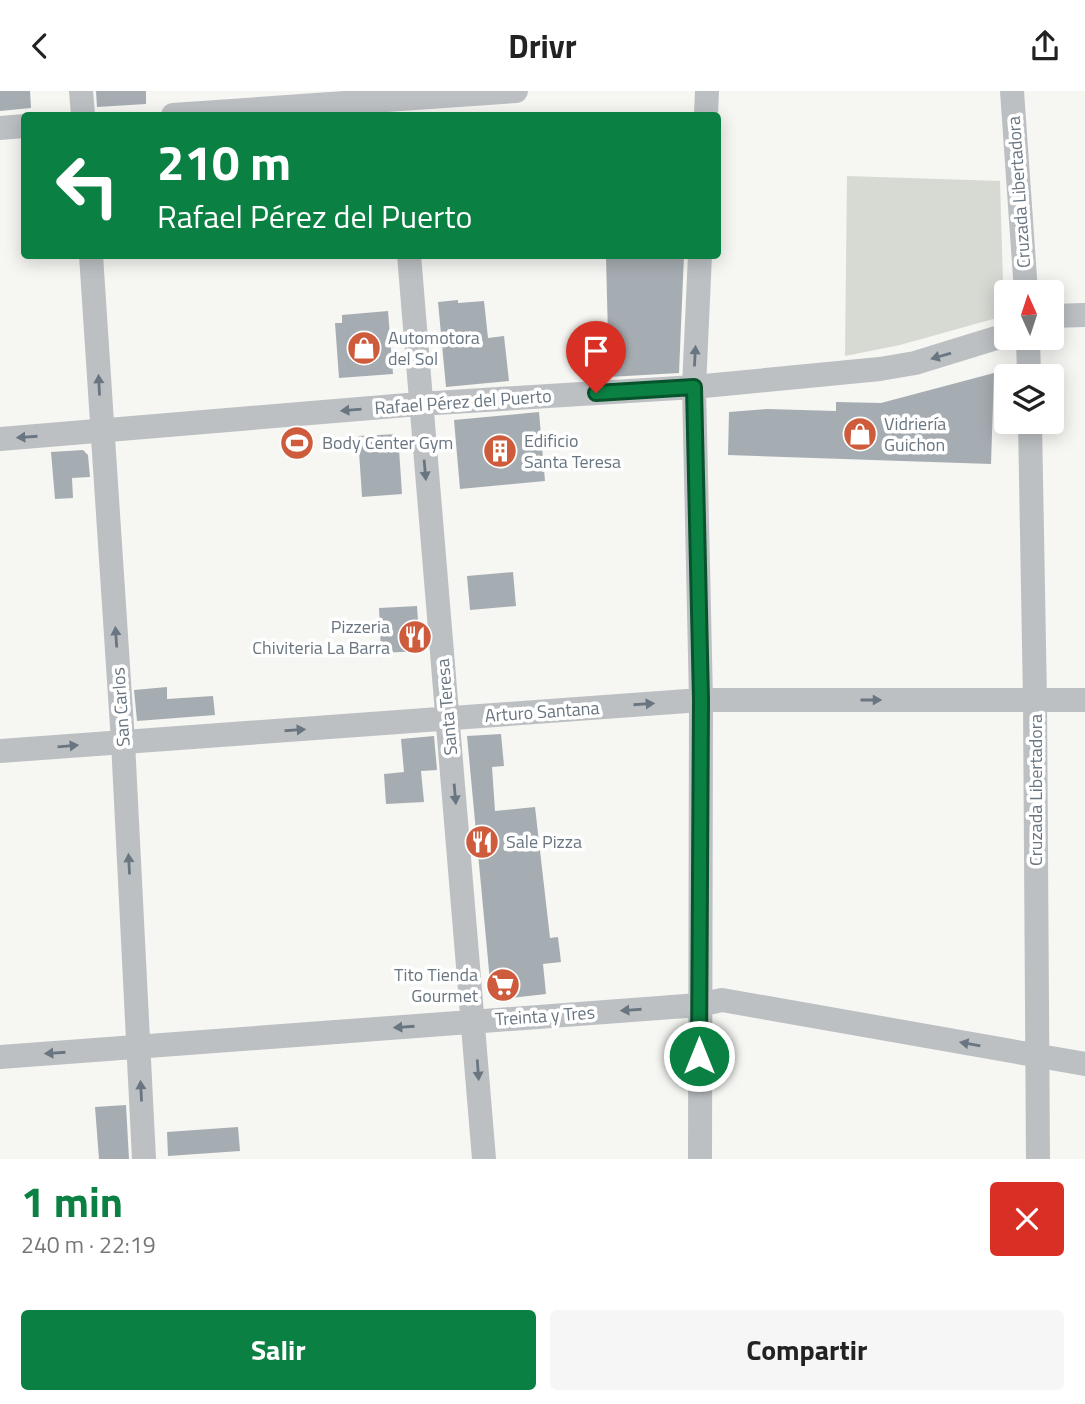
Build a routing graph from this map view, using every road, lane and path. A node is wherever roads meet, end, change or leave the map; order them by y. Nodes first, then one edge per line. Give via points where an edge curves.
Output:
1 (80, 91) edge
2 (516, 91) edge
3 (707, 91) edge
4 (1012, 91) edge
5 (398, 102) edge
6 (83, 112) edge
7 (225, 112) edge
8 (706, 112) edge
9 (21, 126) edge
10 (0, 128) edge
11 (91, 259) edge
12 (408, 259) edge
13 (700, 259) edge
14 (1025, 280) edge
15 (1064, 316) edge
16 (1085, 316) edge
17 (994, 339) edge
18 (694, 387) junction
19 (419, 404) junction
20 (102, 431) junction
21 (1030, 434) edge
22 (0, 439) edge
23 (701, 700) junction
24 (1035, 700) junction
25 (1085, 700) edge
26 (448, 720) junction
27 (123, 741) junction
28 (0, 751) edge
29 (699, 1005) junction
30 (475, 1022) junction
31 (138, 1047) junction
32 (1037, 1056) junction
33 (0, 1057) edge
34 (1085, 1064) edge
35 (145, 1159) edge
36 (484, 1159) edge
37 (700, 1159) edge
38 (1038, 1159) edge

1 - 6 street
2 - 5 street
3 - 8 street
4 - 14 street, Cruzada Libertadora
5 - 7 street
9 - 10 street
20 -> 11 street, San Carlos
12 - 19 street, Santa Teresa
18 -> 13 street
15 - 16 street
17 -> 18 street, Rafael Pérez del Puerto via 892,367
18 - 19 street, Rafael Pérez del Puerto
18 - 23 street
19 -> 20 street, Rafael Pérez del Puerto
19 -> 26 street, Santa Teresa
20 -> 22 street, Rafael Pérez del Puerto
27 -> 20 street, San Carlos
21 - 24 street, Cruzada Libertadora
23 -> 24 street, Arturo Santana
26 -> 23 street, Arturo Santana
23 - 29 street
24 - 25 street, Arturo Santana
24 - 32 street, Cruzada Libertadora
27 -> 26 street, Arturo Santana
26 -> 30 street, Santa Teresa
28 -> 27 street, Arturo Santana
31 -> 27 street, San Carlos
29 -> 30 street, Treinta y Tres
32 -> 29 street, Treinta y Tres via 722,1000
29 - 37 street
30 -> 31 street, Treinta y Tres
30 -> 36 street, Santa Teresa
31 -> 33 street, Treinta y Tres
35 -> 31 street, San Carlos
32 - 34 street, Treinta y Tres
32 - 38 street, Cruzada Libertadora

